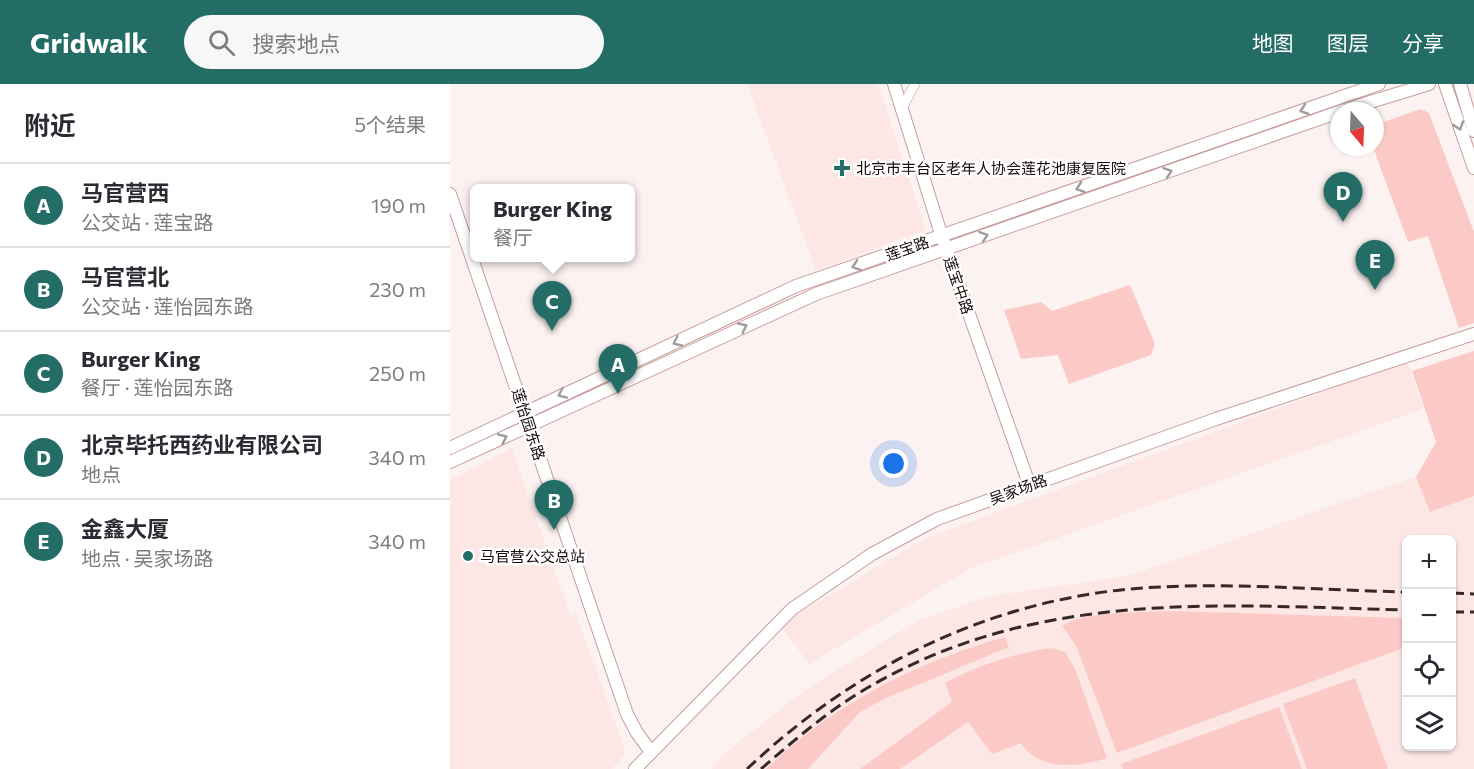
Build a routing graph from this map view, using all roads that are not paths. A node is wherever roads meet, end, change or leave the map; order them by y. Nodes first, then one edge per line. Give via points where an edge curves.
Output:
1 (894, 84) edge
2 (915, 84) edge
3 (1379, 84) edge
4 (1429, 84) edge
5 (1445, 84) edge
6 (1460, 84) edge
7 (1370, 102) edge
8 (902, 108) junction
9 (1330, 115) edge
10 (1474, 131) edge
11 (1474, 168) edge
12 (450, 194) edge
13 (942, 237) junction
14 (946, 250) junction
15 (470, 252) edge
16 (473, 262) edge
17 (1474, 334) edge
18 (525, 412) junction
19 (529, 426) junction
20 (450, 448) edge
21 (450, 462) edge
22 (1029, 484) junction
23 (651, 752) junction
24 (636, 769) edge

1 - 8 main road, 莲宝中路
2 - 8 street
3 -> 13 main road, 莲宝路
4 - 7 main road, 莲宝路
5 -> 11 main road
6 - 10 main road
8 - 13 main road, 莲宝中路
14 -> 9 main road, 莲宝路
12 - 15 main road, 莲怡园东路
13 - 14 main road, 莲宝中路
13 -> 18 main road, 莲宝路 via 796,286
19 -> 14 main road, 莲宝路 via 816,294
14 - 22 main road, 莲宝中路
16 - 18 main road, 莲怡园东路
17 - 22 main road, 吴家场路
18 - 19 main road, 莲怡园东路
18 - 20 main road, 莲宝路
21 -> 19 main road, 莲宝路
19 - 23 main road, 莲怡园东路 via 627,714
22 - 23 main road, 吴家场路 via 937,519 872,554 792,609
23 - 24 main road, 吴家场路

